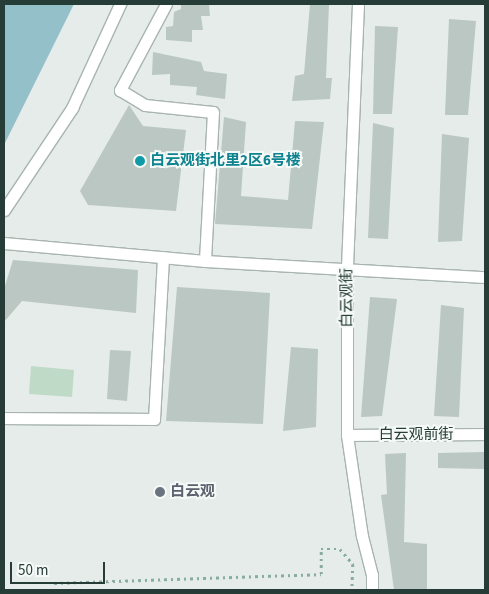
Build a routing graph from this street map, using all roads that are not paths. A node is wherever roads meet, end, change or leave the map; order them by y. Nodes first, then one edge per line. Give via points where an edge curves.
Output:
1 (120, 4) edge
2 (166, 4) edge
3 (358, 4) edge
4 (4, 210) edge
5 (4, 243) edge
6 (163, 257) junction
7 (205, 261) junction
8 (347, 269) junction
9 (485, 276) edge
10 (4, 418) edge
11 (485, 434) edge
12 (347, 435) junction
13 (372, 590) edge

1 - 4 street via 72,108
2 - 7 street via 120,90 144,105 213,112
3 - 8 street, 白云观街
5 - 6 street
6 - 7 street
6 - 10 street via 154,419
7 - 8 street
8 - 9 street
8 - 12 street, 白云观街
11 - 12 street, 白云观前街
12 - 13 street, 白云观街

